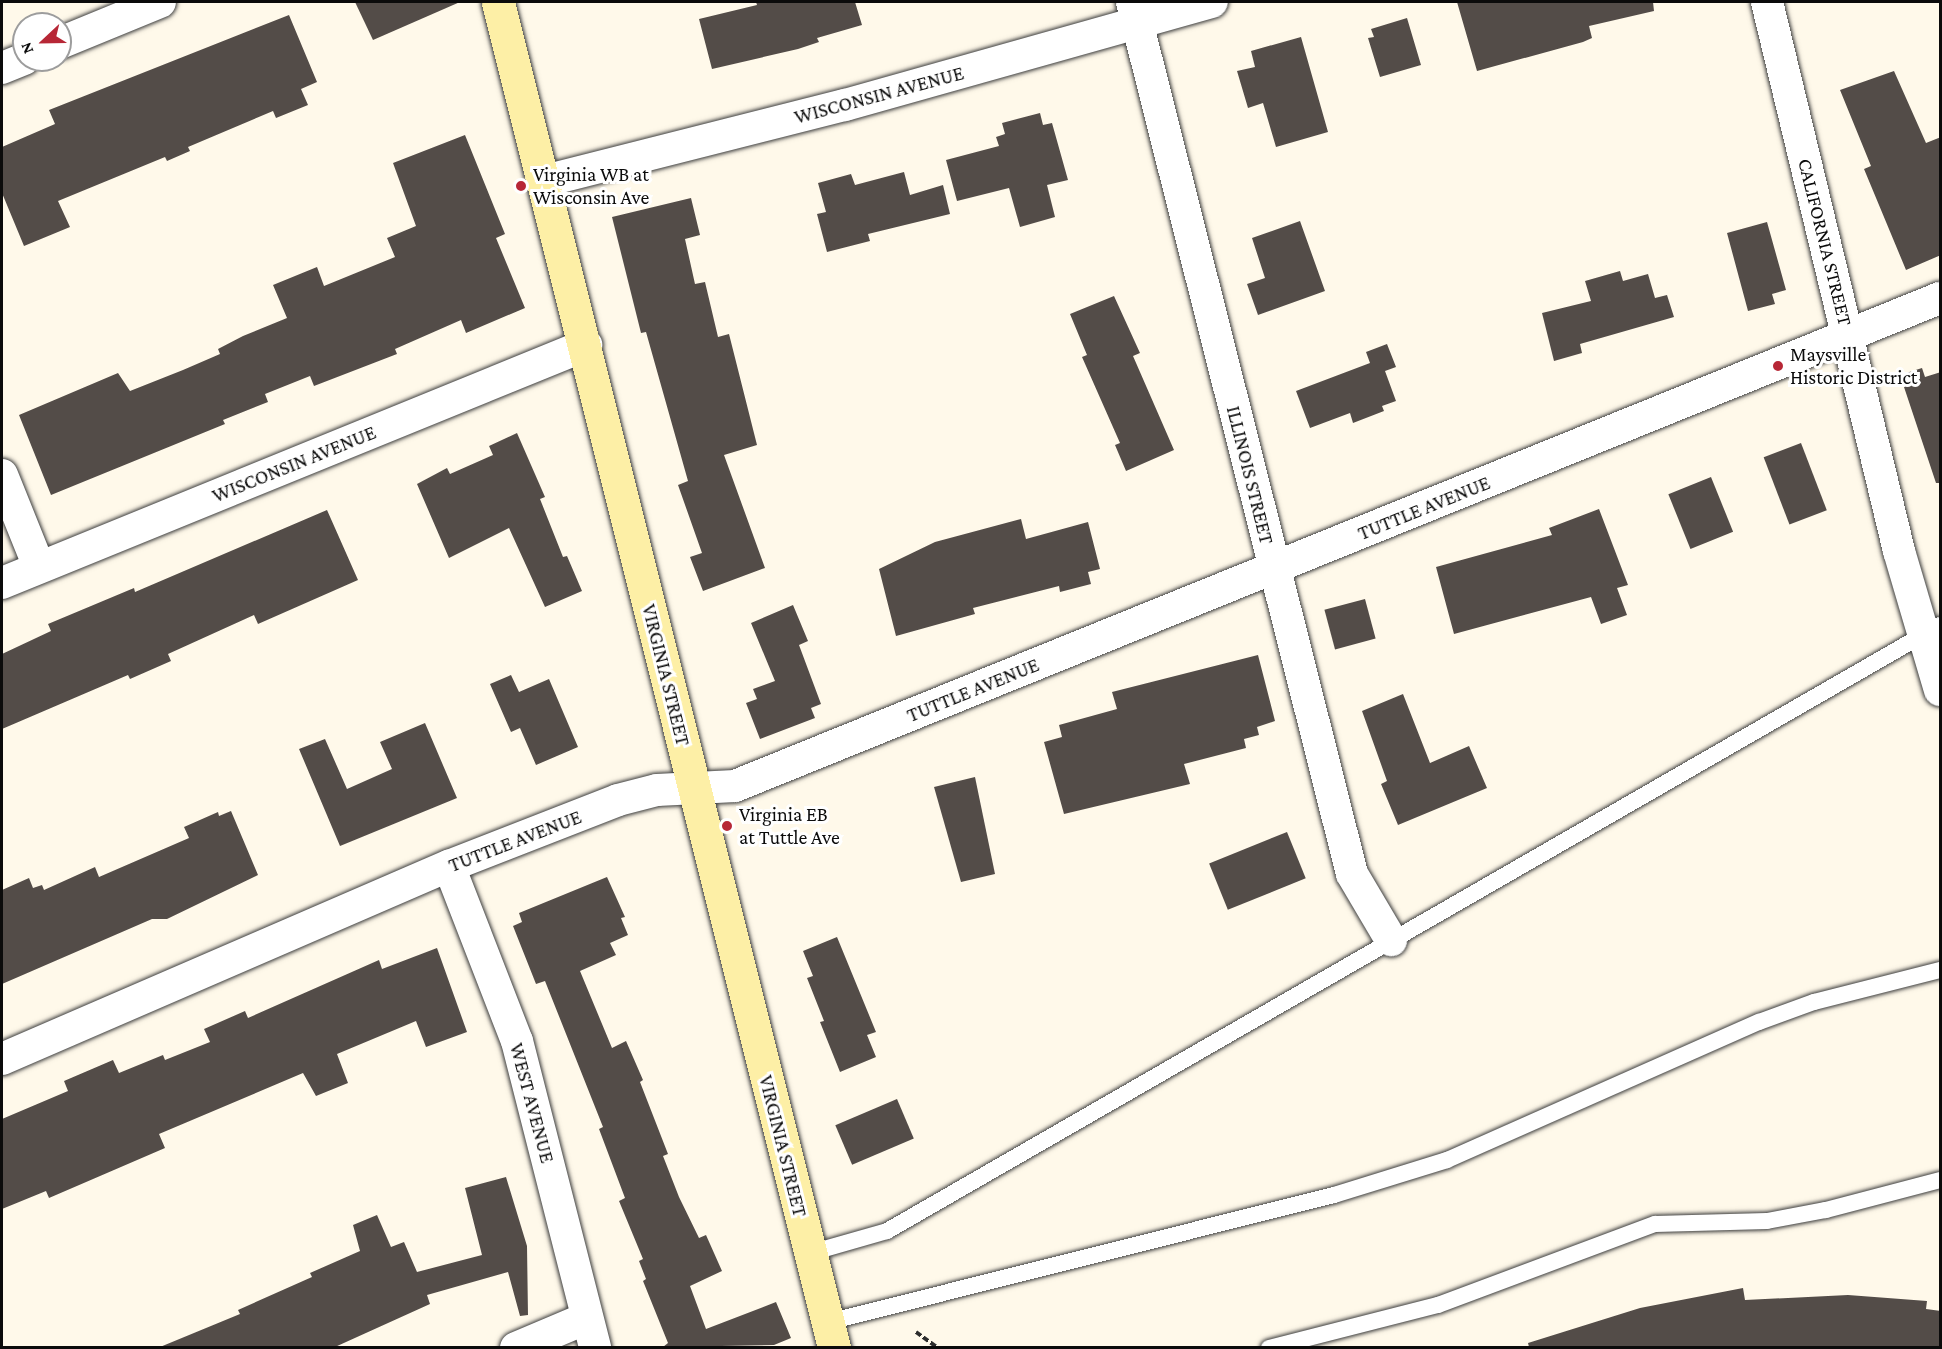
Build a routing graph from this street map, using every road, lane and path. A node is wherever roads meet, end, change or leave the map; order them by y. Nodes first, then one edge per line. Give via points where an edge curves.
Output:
1 (160, 2) edge
2 (498, 2) edge
3 (1212, 2) edge
4 (1767, 2) edge
5 (1134, 12) edge
6 (72, 38) edge
7 (544, 181) junction
8 (1941, 298) edge
9 (1848, 335) junction
10 (586, 345) junction
11 (2, 475) edge
12 (39, 567) junction
13 (1274, 570) junction
14 (2, 583) edge
15 (1932, 629) edge
16 (1941, 690) edge
17 (693, 788) junction
18 (449, 866) junction
19 (1391, 940) junction
20 (1941, 970) edge
21 (2, 1059) edge
22 (1941, 1180) edge
23 (810, 1253) junction
24 (587, 1318) junction
25 (916, 1332) dead end
26 (831, 1335) edge
27 (516, 1347) edge
28 (595, 1347) edge
29 (938, 1347) edge
30 (1269, 1347) edge

1 - 6 street
2 - 7 street, VIRGINIA STREET
3 - 5 street, WISCONSIN AVENUE
4 - 9 street, CALIFORNIA STREET
5 - 7 street, WISCONSIN AVENUE via 845,105
5 - 13 street, ILLINOIS STREET
7 - 10 street, VIRGINIA STREET
8 - 9 street, TUTTLE AVENUE
9 - 13 street, TUTTLE AVENUE
9 - 15 street, CALIFORNIA STREET via 1899,551
10 - 12 street, WISCONSIN AVENUE
10 - 17 street, VIRGINIA STREET
11 - 12 street
12 - 14 street, WISCONSIN AVENUE
13 - 17 street, TUTTLE AVENUE via 735,786
13 - 19 street, ILLINOIS STREET via 1352,874
15 - 16 street, CALIFORNIA STREET
15 - 19 lane
17 - 18 street, TUTTLE AVENUE via 657,790 618,800
17 - 23 street, VIRGINIA STREET
18 - 21 street, TUTTLE AVENUE
18 - 24 street, WEST AVENUE via 517,1041
19 - 23 lane via 887,1231
20 - 26 lane via 1814,1002 1759,1022 1447,1160
22 - 30 lane via 1767,1221 1655,1224 1438,1305
23 - 26 street, VIRGINIA STREET
24 - 27 street
24 - 28 street, WEST AVENUE
25 - 29 path

